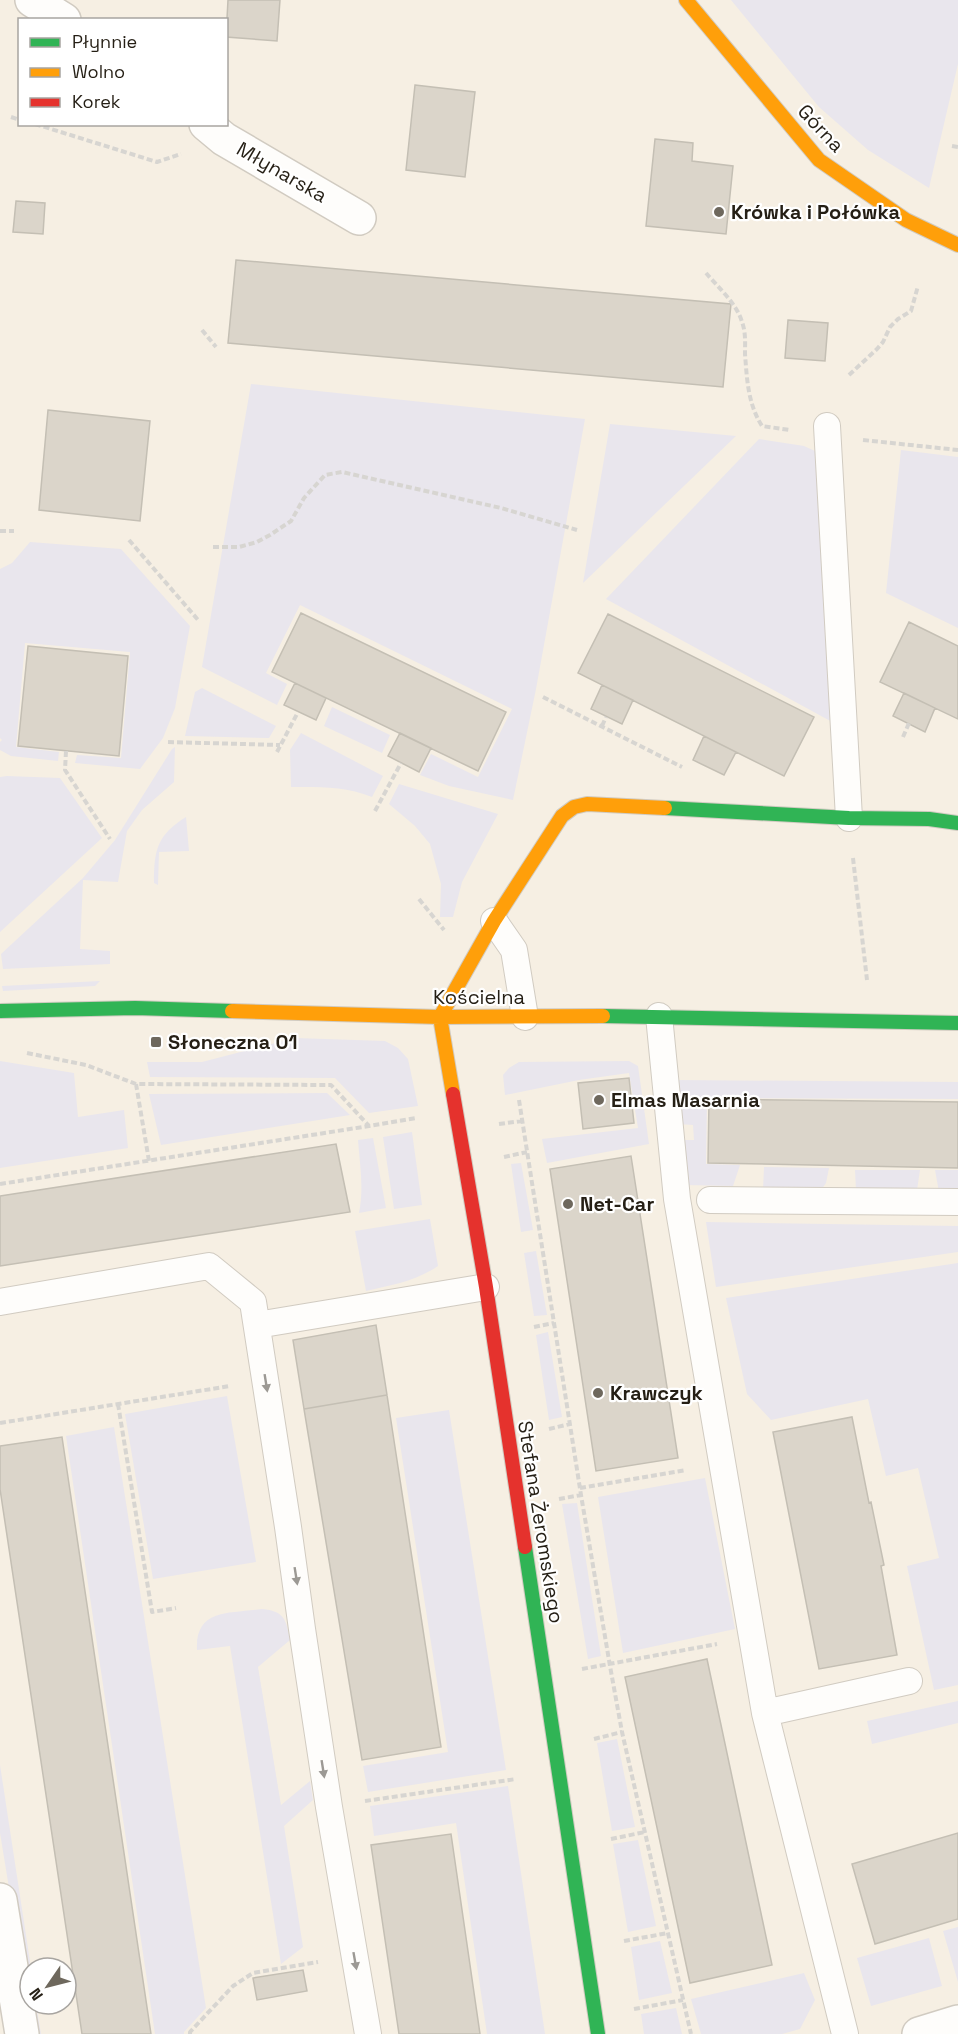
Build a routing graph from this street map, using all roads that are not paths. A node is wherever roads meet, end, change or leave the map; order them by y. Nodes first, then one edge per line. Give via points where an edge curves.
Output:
1 (32, 0) edge
2 (686, 0) edge
3 (61, 18) edge
4 (215, 132) edge
5 (359, 218) dead end
6 (958, 245) edge
7 (827, 426) dead end
8 (849, 818) junction
9 (958, 823) edge
10 (494, 921) junction
11 (0, 1011) edge
12 (659, 1016) junction
13 (440, 1017) junction
14 (525, 1017) junction
15 (958, 1023) edge
16 (710, 1200) dead end
17 (958, 1202) edge
18 (486, 1287) junction
19 (0, 1302) edge
20 (257, 1325) junction
21 (909, 1681) dead end
22 (765, 1713) junction
23 (0, 1900) edge
24 (958, 2022) edge
25 (22, 2034) edge
26 (368, 2034) edge
27 (598, 2034) edge
28 (844, 2034) edge
29 (919, 2034) edge

1 - 3 street
2 - 6 street, Górna via 819,160 906,220
4 - 5 street, Młynarska
7 - 8 lane
8 - 9 street
8 - 10 street via 587,804 574,807 562,816
10 - 13 street
10 - 14 lane via 514,950
11 - 13 street, Kościelna via 135,1008
12 - 14 street, Kościelna
12 - 15 street, Kościelna
12 - 22 lane via 677,1199
13 - 14 street, Kościelna
13 - 18 street, Stefana Żeromskiego
16 - 17 lane
18 - 20 lane
18 - 27 street, Stefana Żeromskiego
19 - 20 lane via 209,1266 253,1302
20 -> 26 lane via 329,1807
21 - 22 lane
22 - 28 lane
23 - 25 street
24 - 29 street

